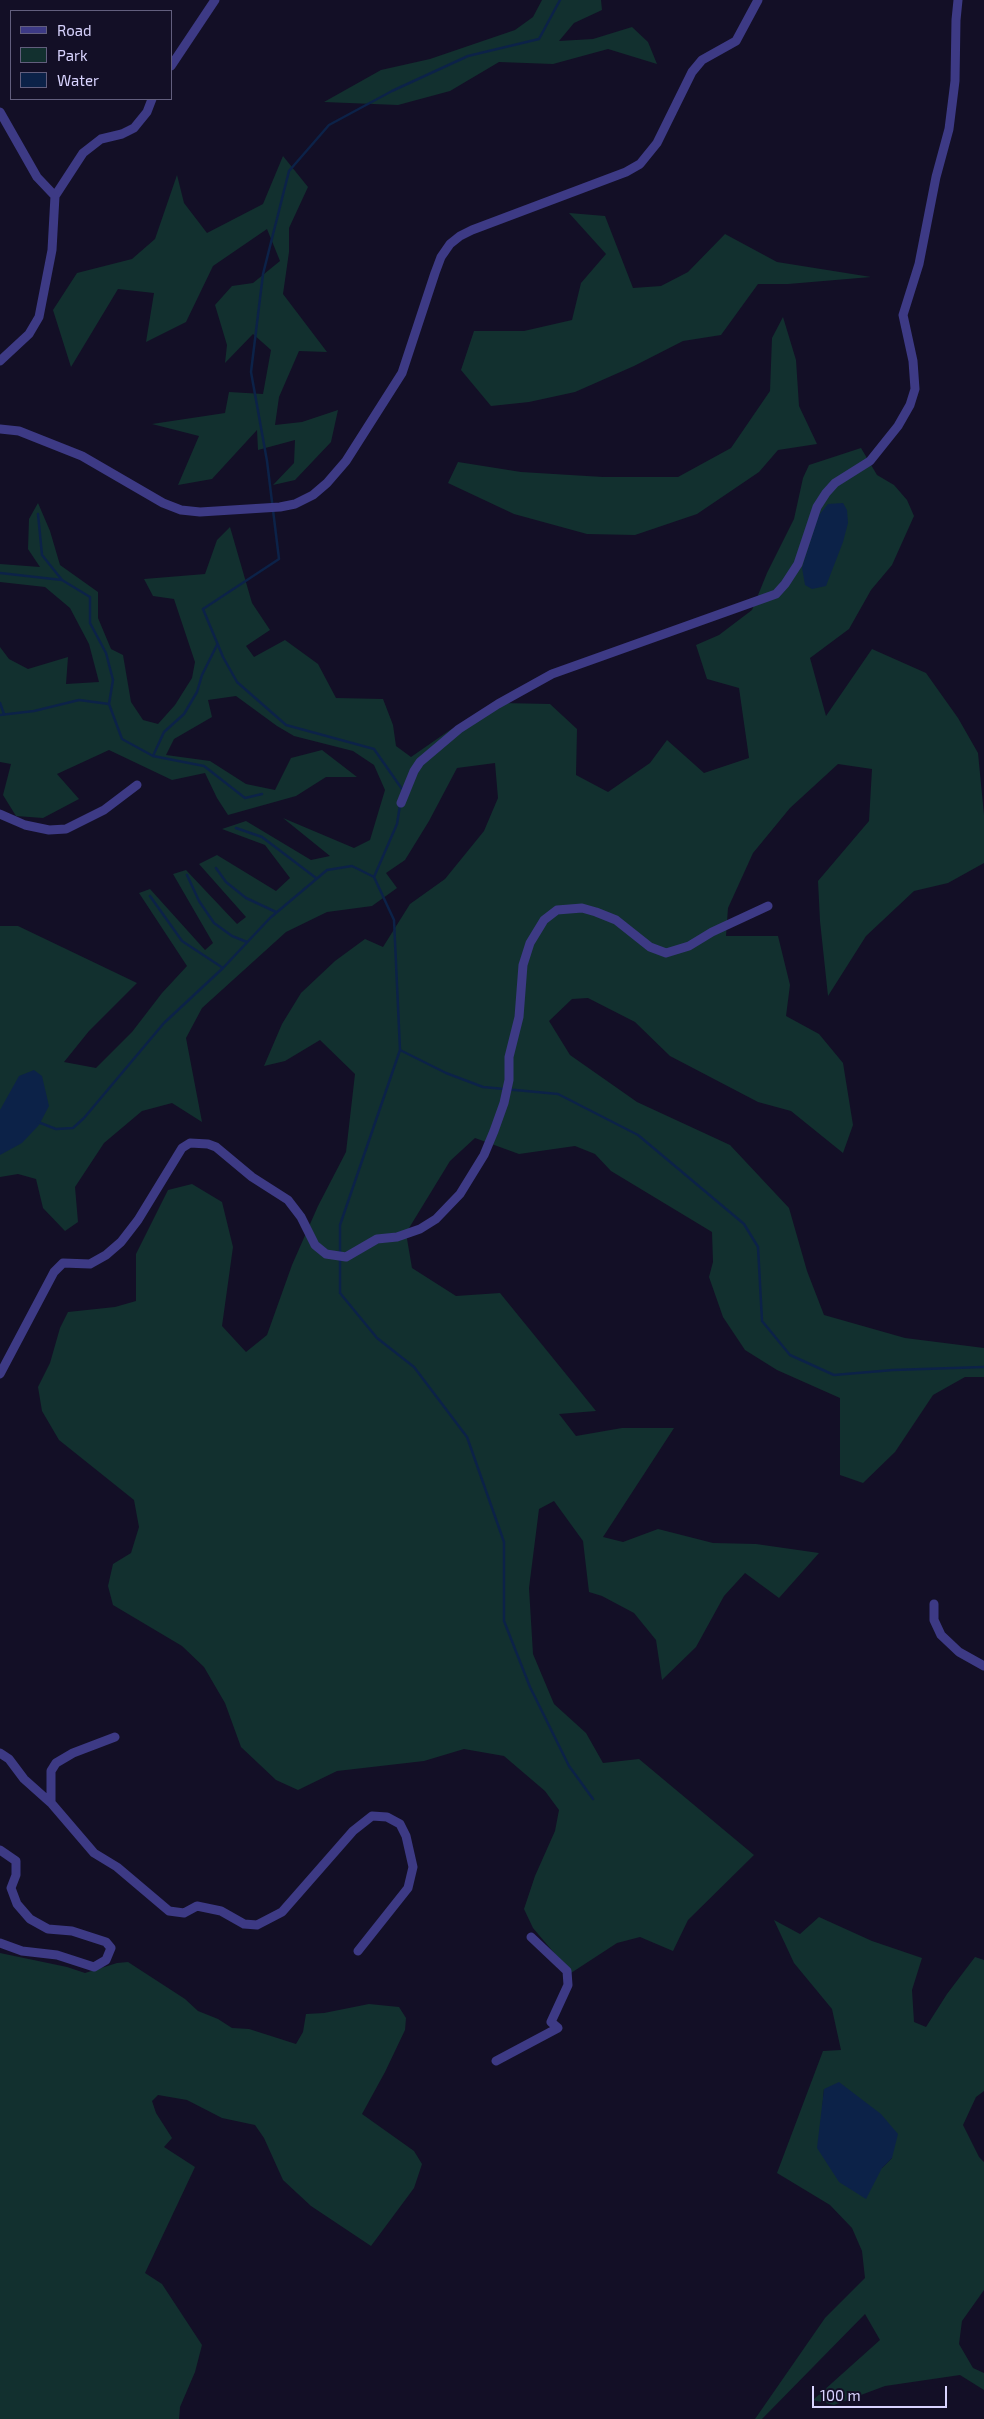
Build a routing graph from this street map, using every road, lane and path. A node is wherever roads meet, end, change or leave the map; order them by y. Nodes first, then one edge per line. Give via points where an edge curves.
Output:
1 (215, 0) edge
2 (758, 0) edge
3 (958, 0) edge
4 (172, 64) edge
5 (152, 100) edge
6 (0, 112) edge
7 (55, 196) junction
8 (0, 361) edge
9 (0, 429) edge
10 (137, 785) dead end
11 (401, 803) dead end
12 (0, 814) edge
13 (768, 906) dead end
14 (0, 1374) edge
15 (934, 1604) dead end
16 (984, 1666) edge
17 (115, 1737) dead end
18 (0, 1753) edge
19 (51, 1802) junction
20 (0, 1850) edge
21 (531, 1936) dead end
22 (0, 1943) edge
23 (358, 1951) dead end
24 (496, 2061) dead end

1 - 4 street
2 - 9 street via 736,41 702,60 692,72 657,143 640,164 472,230 450,244 435,273 402,373 363,436 327,483 313,495 280,507 200,512 181,510 82,456 19,431
3 - 11 street via 955,82 949,129 919,264 903,315 915,388 910,406 898,426 870,461 826,492 817,507 798,564 776,594 545,678 467,724 435,749 414,771
5 - 7 street via 134,128 101,138 83,153
6 - 7 street via 37,177
7 - 8 street via 52,250 39,317 29,334
10 - 12 street via 104,810 66,829 41,828
13 - 14 street via 690,946 666,953 650,947 616,920 596,912 582,908 557,910 544,920 530,943 509,1057 509,1080 504,1103 484,1155 460,1194 436,1219 405,1235 378,1239 346,1257 326,1254 316,1245 288,1200 252,1177 222,1151 208,1144 190,1143 184,1146 121,1242 90,1264 64,1263 54,1272
15 - 16 street via 934,1620 941,1635 959,1652
17 - 19 street via 56,1763 51,1771
18 - 19 street
19 - 23 street via 94,1853 117,1867 169,1911 184,1913 197,1906 221,1911 244,1924 257,1925 282,1912 353,1831 372,1816 387,1817 400,1824 413,1867 408,1888
20 - 22 street via 16,1861 16,1875 11,1888 17,1904 30,1919 48,1929 72,1931 106,1942 111,1948 106,1960 94,1967
21 - 24 street via 567,1971 568,1985 551,2022 558,2028

